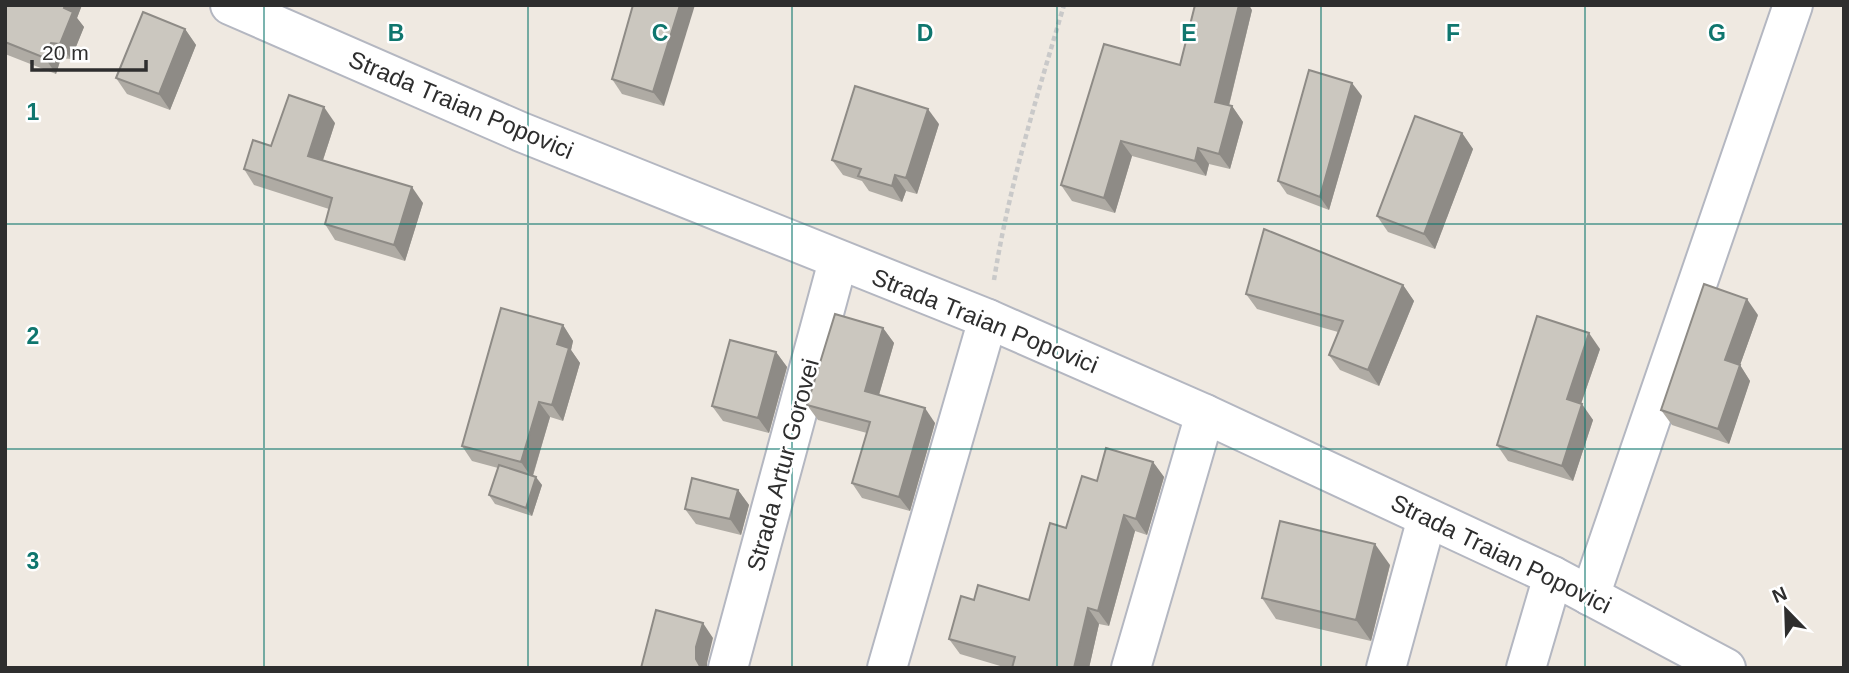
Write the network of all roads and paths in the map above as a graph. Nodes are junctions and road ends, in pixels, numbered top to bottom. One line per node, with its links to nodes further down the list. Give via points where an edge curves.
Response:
1 (230, 5): 4 (street, Strada Traian Popovici, via 521,132)
2 (1064, 5): 5 (path, via 1027,128 1001,236)
3 (1793, 5): 9 (street)
4 (838, 261): 5 (street, Strada Traian Popovici); 10 (street, Strada Artur Gorovei)
5 (988, 319): 6 (street, Strada Traian Popovici); 11 (street)
6 (1205, 414): 7 (street, Strada Traian Popovici); 12 (street)
7 (1427, 518): 8 (street, Strada Traian Popovici); 13 (street)
8 (1553, 576): 9 (street, Strada Traian Popovici); 14 (street)
9 (1590, 596): 15 (street, Strada Traian Popovici)
10 (728, 668)
11 (887, 668)
12 (1131, 668)
13 (1386, 668)
14 (1526, 668)
15 (1726, 668)

